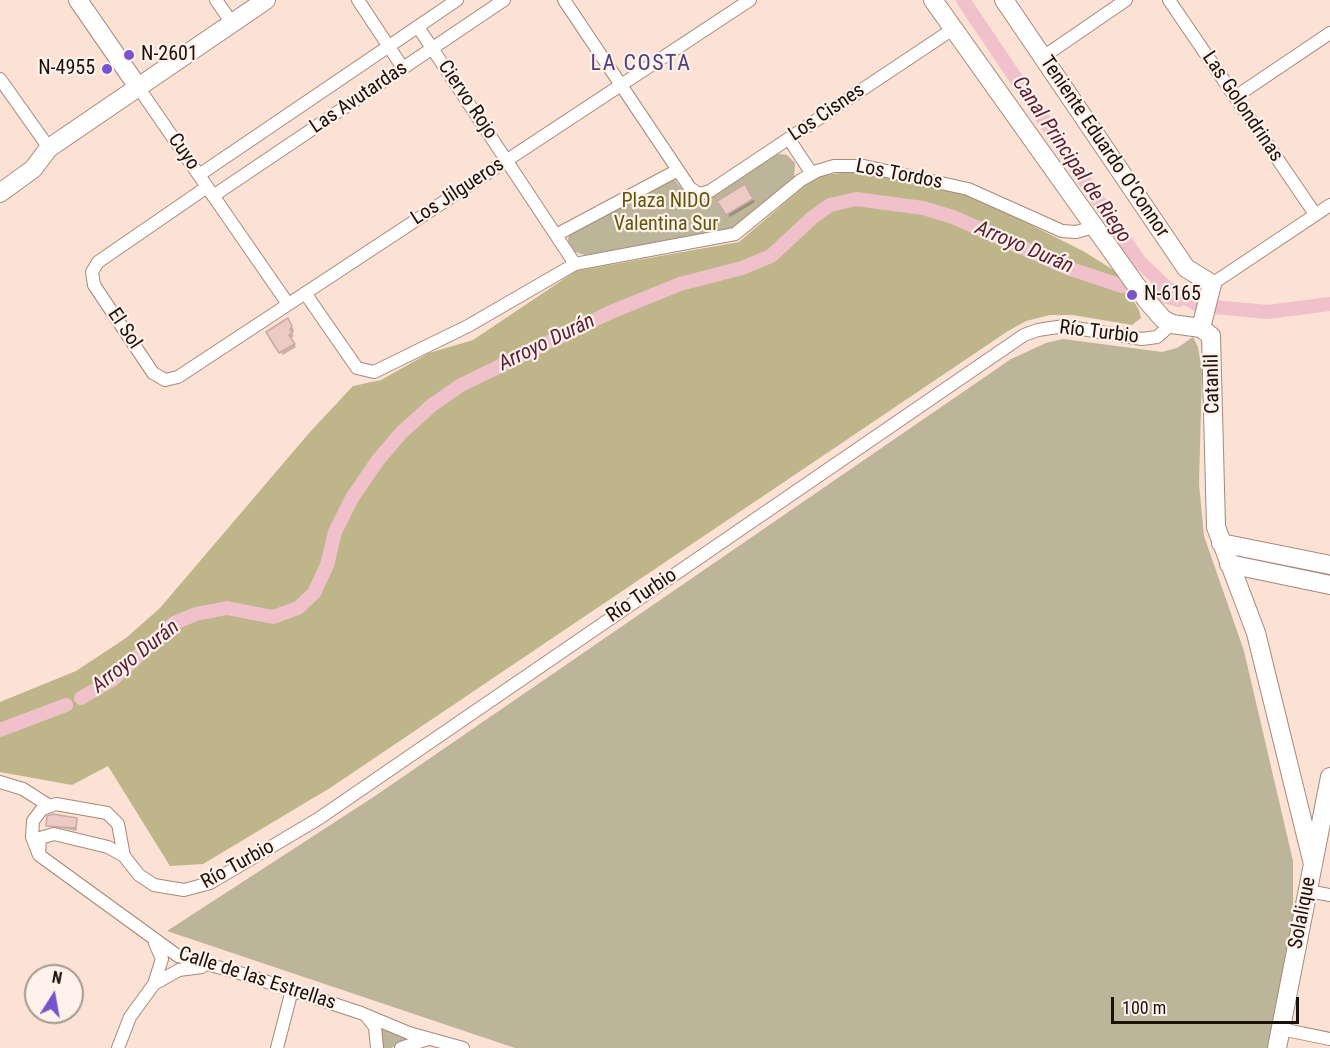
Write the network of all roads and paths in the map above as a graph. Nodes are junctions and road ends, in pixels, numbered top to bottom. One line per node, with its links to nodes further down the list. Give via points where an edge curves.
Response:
1 (78, 0): 23 (street, Cuyo)
2 (216, 0): 13 (street)
3 (266, 0): 13 (street)
4 (357, 0): 17 (street, Ciervo Rojo)
5 (457, 0): 14 (street, Las Avutardas)
6 (504, 0): 18 (street, Las Avutardas)
7 (564, 0): 22 (street)
8 (750, 0): 22 (street, Los Jilgueros)
9 (933, 0): 15 (street)
10 (1004, 0): 19 (street, Teniente Eduardo O'Connor)
11 (1126, 0): 19 (street)
12 (1169, 0): 24 (street, Las Golondrinas)
13 (232, 23): 23 (street)
14 (418, 27): 17 (street, Las Avutardas); 18 (street, Ciervo Rojo)
15 (953, 29): 25 (street, Los Cisnes); 35 (street)
16 (1330, 33): 24 (street)
17 (388, 47): 20 (street, Ciervo Rojo); 30 (street, Las Avutardas)
18 (432, 49): 20 (street, Las Avutardas); 27 (street, Ciervo Rojo)
19 (1043, 57): 39 (street, Teniente Eduardo O'Connor, via 1186,268)
20 (403, 68): 31 (street, Las Avutardas)
21 (0, 79): 26 (street)
22 (621, 85): 27 (street, Los Jilgueros); 28 (street)
23 (138, 87): 26 (street); 30 (street, Cuyo)
24 (1235, 97): 34 (street, Las Golondrinas)
25 (789, 139): 28 (street, Los Cisnes, via 710,191 692,191); 29 (street)
26 (49, 148): 32 (street, via 33,170)
27 (507, 160): 36 (street, Ciervo Rojo); 40 (street, Los Jilgueros)
28 (678, 170): 36 (street)
29 (812, 174): 35 (street, Los Tordos, via 843,165 864,166 977,192 1062,231); 37 (street, Los Tordos, via 728,237)
30 (199, 175): 31 (street, Cuyo)
31 (210, 192): 38 (street, Las Avutardas, via 98,262); 41 (street, Cuyo)
32 (0, 193)
33 (1330, 205): 34 (street)
34 (1315, 214): 39 (street)
35 (1094, 227): 42 (street, via 1148,302)
36 (556, 235): 37 (street, Ciervo Rojo)
37 (575, 264): 40 (street, via 468,326 379,370 365,372 354,365)
38 (92, 272): 44 (street, El Sol, via 94,285 133,344 153,373)
39 (1212, 284): 43 (street)
40 (305, 293): 41 (street, Los Jilgueros)
41 (288, 304): 44 (street, Los Jilgueros, via 178,377)
42 (1172, 324): 43 (street, Catanlil); 54 (street, Río Turbio, via 1163,334 1150,339 1064,326 1024,335 318,819 210,883 184,890 154,885 139,876)
43 (1201, 328): 45 (street, Catanlil, via 1212,339 1214,511)
44 (165, 380)
45 (1221, 543): 46 (street, Catanlil); 47 (street)
46 (1229, 564): 48 (street); 55 (street, Catanlil, via 1256,633)
47 (1330, 565)
48 (1330, 585)
49 (1330, 777): 52 (street, Solalique)
50 (0, 782): 51 (street, via 23,789)
51 (48, 805): 53 (street, via 36,814 32,829); 54 (street, via 62,804 112,816 118,824)
52 (1324, 839): 55 (street, Solalique)
53 (39, 855): 54 (street, via 40,838 48,834 92,842); 58 (street, Calle de las Estrellas)
54 (124, 856)
55 (1313, 864): 56 (street, Solalique)
56 (1308, 891): 57 (street); 63 (street, Solalique)
57 (1330, 895)
58 (154, 942): 59 (street, Calle de las Estrellas, via 178,956); 60 (street, via 162,959)
59 (218, 967): 60 (street, via 179,970); 61 (street, Calle de las Estrellas)
60 (154, 984): 67 (street, via 130,1017)
61 (292, 990): 62 (street, Calle de las Estrellas); 68 (street)
62 (361, 1013): 64 (street, Calle de las Estrellas); 69 (street, via 375,1027)
63 (1281, 1029): 65 (street); 72 (street, Solalique)
64 (431, 1039): 66 (street, Calle de las Estrellas); 70 (street)
65 (1330, 1039)
66 (449, 1046): 71 (street, Calle de las Estrellas)
67 (118, 1048)
68 (277, 1048)
69 (377, 1048)
70 (401, 1048)
71 (463, 1048)
72 (1277, 1048)

